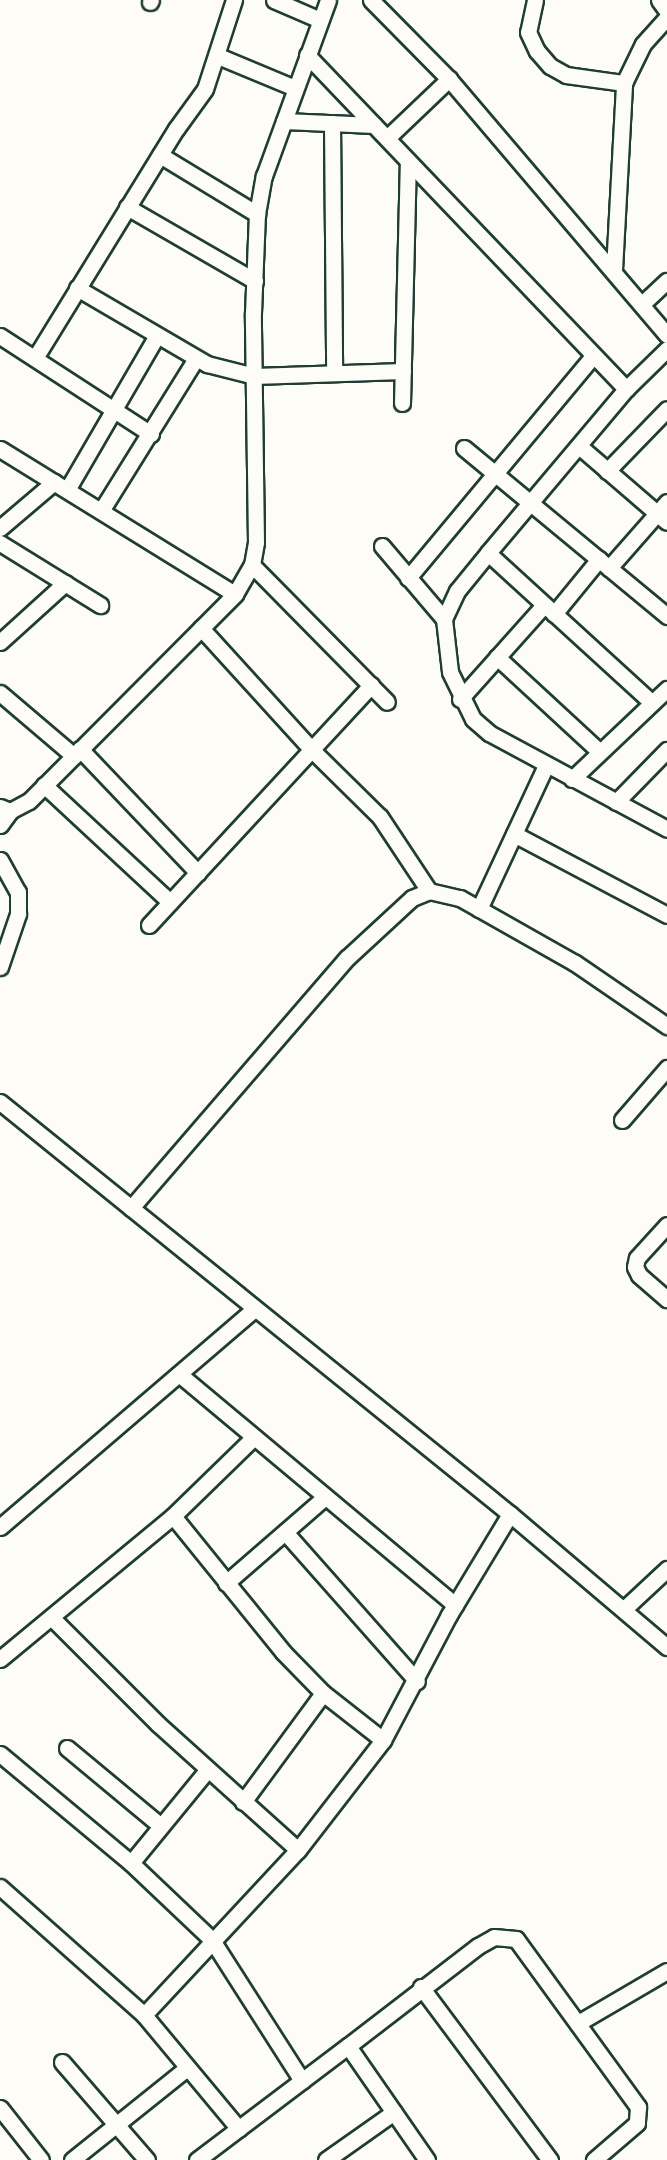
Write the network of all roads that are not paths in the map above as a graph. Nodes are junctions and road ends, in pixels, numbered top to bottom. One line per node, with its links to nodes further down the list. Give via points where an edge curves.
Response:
1 (234, 0): 11 (street)
2 (274, 0): 9 (street)
3 (328, 0): 9 (street)
4 (371, 0): 12 (street)
5 (535, 0): 13 (street, via 528,32 550,66 566,75)
6 (659, 0): 7 (street)
7 (667, 11)
8 (667, 17): 13 (street, via 643,44)
9 (320, 20): 10 (street)
10 (307, 55): 14 (street); 17 (street)
11 (218, 56): 14 (street); 19 (street, via 205,89)
12 (449, 79): 18 (street); 23 (street)
13 (624, 83): 23 (street)
14 (295, 88): 15 (street)
15 (284, 121): 16 (street); 22 (street, via 264,176)
16 (332, 123): 17 (street); 36 (street)
17 (374, 125): 18 (street)
18 (387, 138): 20 (street)
19 (160, 155): 21 (street); 22 (street)
20 (408, 160): 32 (street); 35 (street)
21 (127, 207): 24 (street); 26 (street)
22 (257, 214): 24 (street)
23 (614, 270): 27 (street)
24 (255, 281): 37 (street)
25 (667, 281): 27 (street)
26 (77, 288): 30 (street); 33 (street)
27 (642, 304): 29 (street)
28 (0, 336): 33 (street)
29 (667, 336)
30 (156, 337): 34 (street); 41 (street)
31 (667, 349): 38 (street)
32 (592, 357): 38 (street); 47 (street)
33 (35, 358): 41 (street)
34 (195, 360): 37 (street); 42 (street)
35 (403, 371): 36 (street); 39 (street)
36 (334, 373): 37 (street)
37 (254, 376): 57 (street, via 256,542)
38 (626, 389): 43 (street)
39 (402, 403)
40 (667, 409): 46 (street)
41 (114, 410): 42 (street); 48 (street)
42 (151, 434): 50 (street)
43 (579, 446): 46 (street); 49 (street)
44 (464, 448): 47 (street)
45 (0, 449): 48 (street)
46 (607, 471): 51 (street)
47 (494, 474): 49 (street); 58 (street)
48 (60, 486): 50 (street); 52 (street)
49 (532, 503): 55 (street); 56 (street)
50 (101, 511): 60 (street)
51 (664, 512): 56 (street)
52 (0, 528)
53 (0, 543): 59 (street)
54 (382, 546): 58 (street)
55 (488, 553): 62 (street); 64 (street, via 457,591)
56 (604, 563): 62 (street); 63 (street)
57 (252, 565): 60 (street); 68 (street)
58 (408, 578): 64 (street)
59 (65, 583): 61 (street); 66 (street)
60 (235, 594): 65 (street)
61 (100, 605)
62 (549, 609): 67 (street); 73 (street)
63 (667, 616)
64 (444, 619): 71 (street, via 450,672)
65 (201, 628): 75 (street); 76 (street)
66 (0, 642)
67 (497, 657): 71 (street); 77 (street)
68 (371, 685): 72 (street); 75 (street)
69 (667, 689): 73 (street)
70 (0, 693): 76 (street)
71 (460, 699): 78 (street, via 473,719 489,733)
72 (387, 702)
73 (652, 703): 77 (street)
74 (667, 750): 81 (street)
75 (313, 751): 87 (street); 88 (street, via 380,817)
76 (77, 752): 80 (street); 87 (street)
77 (600, 752): 79 (street)
78 (546, 765): 79 (street); 85 (street)
79 (572, 779): 81 (street)
80 (44, 785): 82 (street, via 24,804); 89 (street)
81 (616, 802): 84 (street)
82 (5, 809): 83 (street)
83 (0, 825)
84 (667, 829)
85 (514, 834): 90 (street); 91 (street)
86 (0, 860): 93 (street, via 18,892 18,914)
87 (198, 873): 89 (street)
88 (429, 891): 90 (street, via 443,892); 98 (street, via 412,898 347,958)
89 (170, 902): 92 (street)
90 (479, 909): 94 (street, via 575,963)
91 (667, 915)
92 (148, 925)
93 (0, 967)
94 (667, 1026)
95 (667, 1068): 97 (street)
96 (0, 1102): 98 (street)
97 (622, 1120)
98 (130, 1208): 101 (street)
99 (667, 1226): 100 (street, via 637,1258 635,1267)
100 (667, 1299)
101 (254, 1309): 102 (street); 105 (street)
102 (179, 1374): 103 (street); 107 (street)
103 (253, 1438): 104 (street); 106 (street)
104 (325, 1497): 108 (street); 111 (street)
105 (510, 1514): 111 (street); 112 (street)
106 (173, 1516): 110 (street); 113 (street)
107 (0, 1527)
108 (285, 1532): 110 (street); 116 (street)
109 (667, 1569): 112 (street)
110 (226, 1583): 117 (street, via 283,1653)
111 (455, 1605): 116 (street)
112 (624, 1609): 114 (street)
113 (51, 1617): 115 (street); 121 (street)
114 (667, 1647)
115 (0, 1659)
116 (417, 1681): 118 (street)
117 (323, 1693): 118 (street); 122 (street)
118 (383, 1740): 124 (street)
119 (67, 1748): 123 (street)
120 (0, 1754): 125 (street)
121 (207, 1770): 122 (street); 123 (street)
122 (243, 1802): 124 (street)
123 (161, 1826): 125 (street)
124 (298, 1850): 127 (street)
125 (131, 1863): 127 (street)
126 (0, 1887): 130 (street)
127 (213, 1940): 130 (street); 135 (street)
128 (667, 1971): 131 (street)
129 (421, 1987): 131 (street, via 478,1947 507,1936 516,1939); 132 (street); 146 (street)
130 (144, 2015): 134 (street)
131 (578, 2023): 147 (street, via 640,2110 637,2123)
132 (348, 2046): 135 (street); 137 (street)
133 (62, 2062): 138 (street)
134 (187, 2068): 138 (street); 139 (street)
135 (302, 2081): 139 (street)
136 (0, 2108): 140 (street)
137 (394, 2112): 144 (street); 145 (street)
138 (116, 2125): 141 (street); 142 (street)
139 (239, 2128): 143 (street)
140 (40, 2160)
141 (72, 2160)
142 (147, 2160)
143 (197, 2160)
144 (326, 2160)
145 (427, 2160)
146 (550, 2160)
147 (594, 2160)

